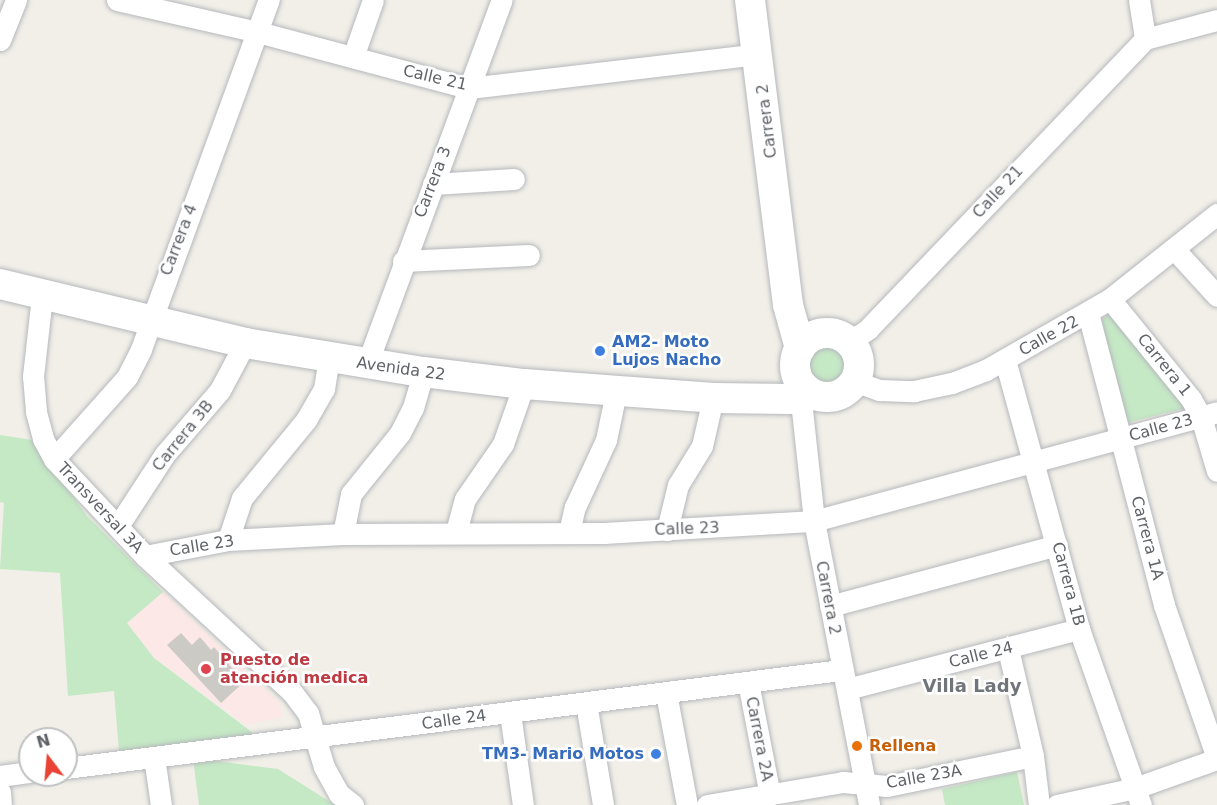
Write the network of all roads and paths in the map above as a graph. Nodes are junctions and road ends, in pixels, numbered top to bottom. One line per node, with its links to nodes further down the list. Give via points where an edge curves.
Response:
1 (16, 0): 11 (street)
2 (117, 0): 9 (street, Calle 21)
3 (269, 0): 9 (street, Carrera 4)
4 (373, 0): 13 (street)
5 (502, 0): 14 (street, Carrera 3)
6 (750, 0): 12 (street, Carrera 2)
7 (1139, 0): 10 (street)
8 (1217, 20): 10 (street)
9 (258, 32): 13 (street, Calle 21); 26 (street, Carrera 4)
10 (1145, 39): 27 (street, Calle 21, via 868,329)
11 (0, 40)
12 (759, 54): 14 (street, Calle 21); 29 (street, Carrera 2, via 788,305)
13 (353, 57): 14 (street, Calle 21)
14 (469, 88): 16 (street, Carrera 3)
15 (514, 179): 16 (street)
16 (433, 184): 20 (street, Carrera 3)
17 (1217, 214): 18 (street, Calle 22)
18 (1175, 250): 23 (street); 24 (street, Calle 22)
19 (529, 255): 20 (street)
20 (403, 261): 32 (street, Carrera 3)
21 (0, 284): 22 (street, Avenida 22)
22 (42, 296): 26 (street, Avenida 22); 41 (street, Transversal 3A, via 33,376 43,439)
23 (1217, 296)
24 (1110, 299): 25 (street, Calle 22); 39 (street, Carrera 1, via 1191,399)
25 (1088, 313): 31 (street, Calle 22); 40 (street, Carrera 1A)
26 (148, 322): 28 (street, Avenida 22); 41 (street, Carrera 4, via 127,377)
27 (849, 342): 29 (street, via 839,335 823,333); 34 (street, via 858,360)
28 (244, 343): 30 (street, Avenida 22); 45 (street, Carrera 3B, via 220,390 165,454)
29 (800, 348): 36 (street, via 795,366)
30 (330, 358): 32 (street, Avenida 22); 50 (street, via 324,389 306,420 242,498)
31 (1005, 360): 34 (street, Calle 22, via 952,383 914,391 879,390); 42 (street, Carrera 1B)
32 (367, 364): 33 (street, Avenida 22)
33 (423, 372): 35 (street, Avenida 22); 49 (street, via 413,408 400,433 351,494)
34 (854, 381): 36 (street, via 832,396)
35 (524, 384): 37 (street, Avenida 22); 47 (street, via 503,444 465,499)
36 (805, 388): 38 (street, Avenida 22, via 790,399); 44 (street, Carrera 2, via 802,410)
37 (616, 392): 38 (street, Avenida 22); 48 (street, via 606,440 575,507)
38 (713, 398): 46 (street, via 702,446 678,485)
39 (1209, 414): 40 (street, Calle 23); 43 (street, Carrera 1)
40 (1121, 438): 42 (street, Calle 23); 64 (street, Carrera 1A, via 1164,605)
41 (54, 459): 45 (street, Transversal 3A)
42 (1035, 463): 44 (street, Calle 23); 51 (street, Carrera 1B)
43 (1217, 471)
44 (814, 521): 46 (street, Calle 23); 53 (street, Carrera 2)
45 (118, 526): 52 (street, Transversal 3A)
46 (667, 530): 48 (street, Calle 23)
47 (456, 532): 48 (street, Calle 23); 49 (street, Calle 23)
48 (569, 532)
49 (343, 534): 50 (street, Calle 23)
50 (228, 540): 52 (street, Calle 23)
51 (1057, 545): 53 (street); 54 (street, Carrera 1B)
52 (145, 556): 61 (street, Transversal 3A, via 292,692 308,713)
53 (830, 606): 56 (street, Carrera 2)
54 (1079, 629): 55 (street, Calle 24); 71 (street, Carrera 1B)
55 (1008, 649): 56 (street, Calle 24); 62 (street)
56 (844, 679): 57 (street, Calle 24); 70 (street, Carrera 2)
57 (748, 682): 58 (street, Calle 24); 69 (street, Carrera 2A)
58 (666, 693): 59 (street, Calle 24); 77 (street)
59 (586, 703): 60 (street, Calle 24); 76 (street)
60 (510, 713): 61 (street, Calle 24); 75 (street)
61 (317, 738): 63 (street, Calle 24); 74 (street, via 324,767 339,794)
62 (1033, 756): 70 (street, Calle 23A, via 887,786); 79 (street)
63 (154, 757): 65 (street, Calle 24); 73 (street)
64 (1217, 758): 71 (street)
65 (78, 766)
66 (18, 774): 67 (street)
67 (0, 776)
68 (0, 792): 72 (street)
69 (770, 795): 70 (street, Calle 23A, via 843,782); 78 (street, Calle 23A)
70 (868, 795)
71 (1138, 797): 80 (street)
72 (1, 805)
73 (161, 805)
74 (353, 805)
75 (523, 805)
76 (603, 805)
77 (687, 805)
78 (707, 805)
79 (1039, 805)
80 (1057, 805)

